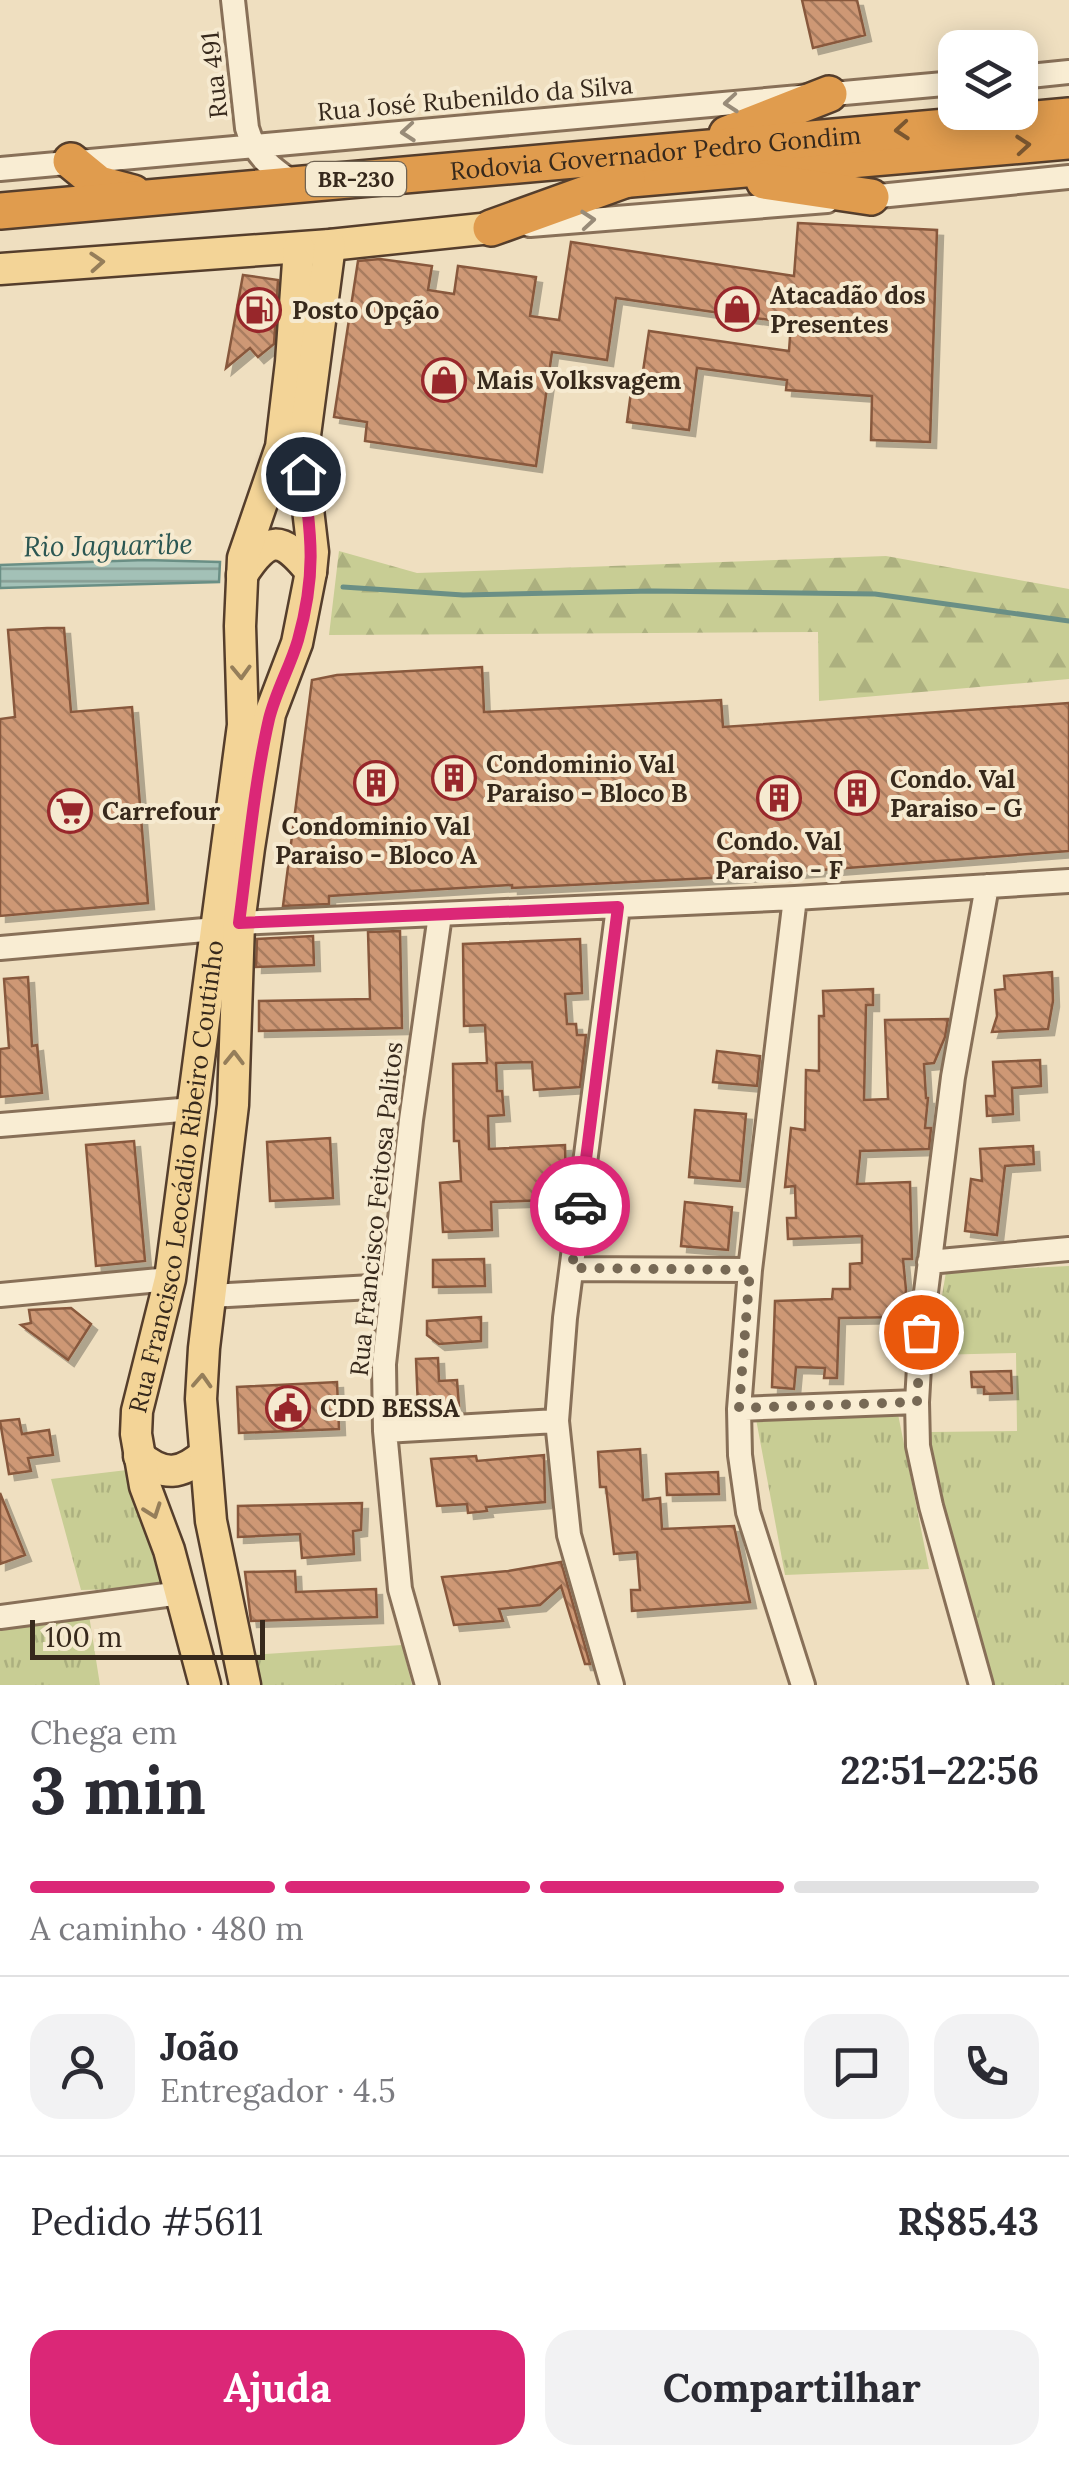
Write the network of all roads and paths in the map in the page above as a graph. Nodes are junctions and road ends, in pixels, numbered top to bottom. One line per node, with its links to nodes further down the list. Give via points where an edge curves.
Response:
1 (233, 0): 8 (street, Rua 491)
2 (1069, 72): 3 (street)
3 (1038, 75)
4 (938, 84): 5 (street, Rua José Rubenildo da Silva)
5 (828, 94): 8 (street, Rua José Rubenildo da Silva, one-way to 8); 9 (highway)
6 (1069, 116): 9 (highway, Rodovia Governador Pedro Gondim / BR-230, one-way to 9)
7 (1069, 141): 9 (highway, Rodovia Governador Pedro Gondim / BR-230, one-way to 7)
8 (252, 146): 10 (street, Rua José Rubenildo da Silva); 14 (street, Rua 491)
9 (707, 159): 13 (highway, Rodovia Governador Pedro Gondim / BR-230); 14 (highway, Rodovia Governador Pedro Gondim / BR-230); 16 (highway)
10 (71, 161): 11 (street, Rua José Rubenildo da Silva); 15 (highway, via 100,184)
11 (0, 168)
12 (1069, 177): 16 (street)
13 (627, 179): 18 (highway); 19 (highway, Rodovia Governador Pedro Gondim / BR-230)
14 (295, 184): 15 (highway, Rodovia Governador Pedro Gondim / BR-230)
15 (148, 197): 17 (highway, Rodovia Governador Pedro Gondim / BR-230)
16 (871, 197): 18 (street, one-way to 16)
17 (0, 212)
18 (491, 228): 20 (main road)
19 (0, 233)
20 (330, 245): 21 (main road); 23 (main road, Rua Francisco Leocádio Ribeiro Coutinho, via 302,458)
21 (299, 248): 22 (main road, one-way to 21); 24 (main road, Rua Francisco Leocádio Ribeiro Coutinho, via 281,448 247,540)
22 (0, 269)
23 (311, 572): 24 (main road, via 277,544 260,549); 30 (main road, Rua Francisco Leocádio Ribeiro Coutinho, via 297,642 266,736)
24 (242, 575): 30 (main road, Rua Francisco Leocádio Ribeiro Coutinho, one-way to 30, via 242,725)
25 (1060, 874): 26 (street)
26 (981, 879): 27 (street); 35 (street)
27 (816, 890): 28 (street, via 661,896); 37 (street)
28 (618, 907): 29 (street, via 581,900); 36 (street)
29 (425, 909): 30 (street); 39 (street, Rua Francisco Feitosa Palitos)
30 (228, 926): 31 (street); 32 (main road, Rua Francisco Leocádio Ribeiro Coutinho); 41 (main road, Rua Francisco Leocádio Ribeiro Coutinho, one-way to 30, via 233,1105)
31 (0, 948)
32 (193, 1109): 33 (street); 38 (main road, Rua Francisco Leocádio Ribeiro Coutinho)
33 (0, 1125)
34 (1069, 1249): 35 (street)
35 (929, 1262): 42 (street)
36 (572, 1268): 37 (street); 44 (street)
37 (750, 1270): 43 (street)
38 (170, 1279): 40 (street); 47 (main road, Rua Francisco Leocádio Ribeiro Coutinho, via 140,1387)
39 (390, 1286): 41 (street); 45 (street, Rua Francisco Feitosa Palitos)
40 (0, 1295)
41 (210, 1296): 46 (main road, Rua Francisco Leocádio Ribeiro Coutinho, one-way to 41, via 201,1399)
42 (917, 1402): 43 (street); 55 (street, via 930,1506)
43 (739, 1408): 54 (street, via 748,1512)
44 (558, 1421): 45 (street); 53 (street, via 569,1535)
45 (385, 1431): 52 (street, Rua Francisco Feitosa Palitos, via 400,1588)
46 (205, 1454): 47 (main road, via 174,1473); 51 (main road, Rua Francisco Leocádio Ribeiro Coutinho, via 211,1521)
47 (139, 1456): 48 (main road, Rua Francisco Leocádio Ribeiro Coutinho, one-way to 48)
48 (181, 1593): 49 (street); 50 (main road, Rua Francisco Leocádio Ribeiro Coutinho)
49 (0, 1617)
50 (205, 1685)
51 (245, 1685)
52 (427, 1685)
53 (612, 1685)
54 (802, 1685)
55 (980, 1685)

